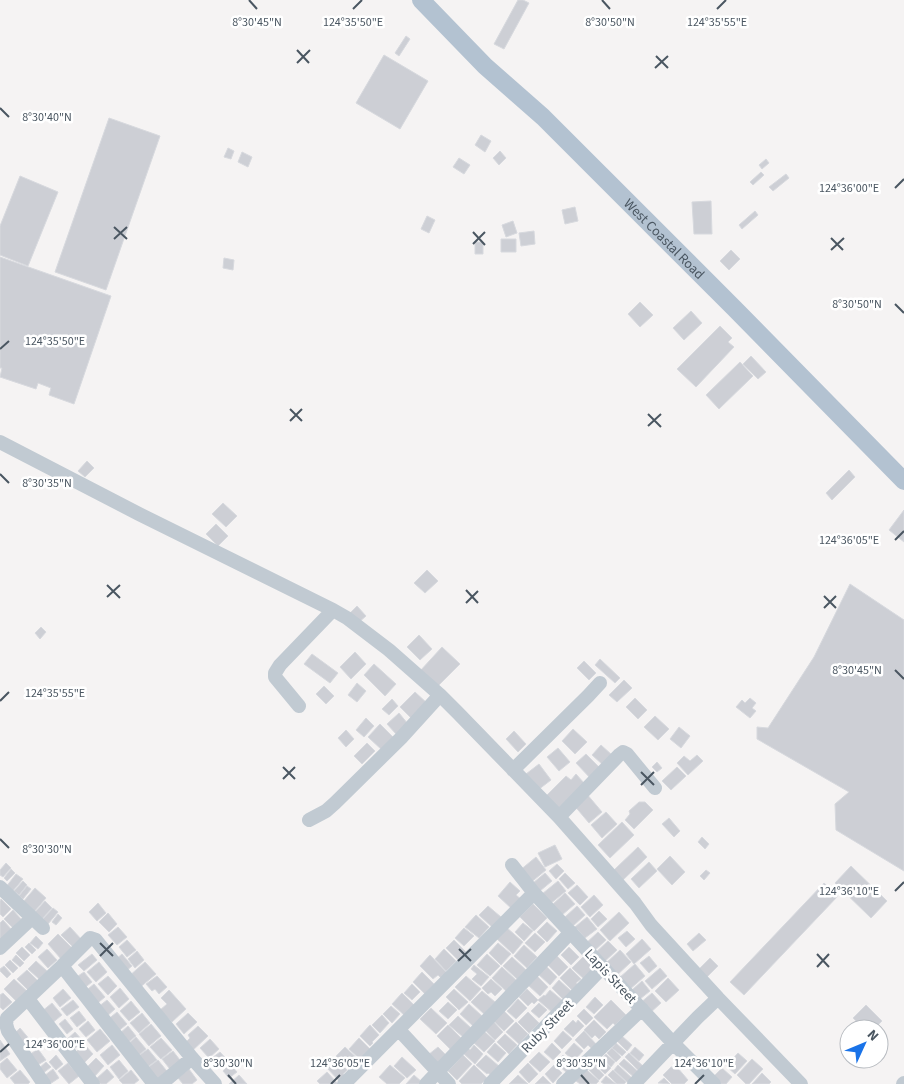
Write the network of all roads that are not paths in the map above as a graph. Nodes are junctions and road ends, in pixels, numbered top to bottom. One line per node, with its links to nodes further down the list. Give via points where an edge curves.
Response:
1 (421, 0): 3 (main road, West Coastal Road, via 485,66 543,117)
2 (0, 442): 4 (street)
3 (904, 482)
4 (333, 610): 6 (street, via 389,650); 7 (street, via 274,673)
5 (600, 683): 8 (street)
6 (440, 695): 8 (street); 11 (street, via 335,803)
7 (299, 706)
8 (513, 770): 10 (street)
9 (655, 788): 10 (street, via 623,752)
10 (559, 817): 21 (street)
11 (309, 820)
12 (512, 865): 14 (street, Lapis Street)
13 (0, 886): 15 (street)
14 (534, 893): 17 (street, Lapis Street); 24 (street)
15 (32, 918): 16 (street); 18 (street)
16 (44, 928)
17 (571, 932): 20 (street, Lapis Street); 27 (street)
18 (0, 948)
19 (62, 966): 22 (street); 26 (street, via 86,940 96,940); 30 (street)
20 (604, 967): 23 (street, Lapis Street); 36 (street, Ruby Street)
21 (718, 998): 25 (street); 40 (street)
22 (28, 999): 28 (street, via 7,1018 6,1024 8,1032); 29 (street)
23 (642, 1009): 25 (street, Lapis Street); 37 (street)
24 (399, 1030): 27 (street); 33 (street)
25 (673, 1043): 38 (street); 39 (street, Lapis Street)
26 (192, 1058): 31 (street); 32 (street)
27 (438, 1072): 34 (street); 35 (street)
28 (44, 1084)
29 (94, 1084)
30 (154, 1084)
31 (161, 1084)
32 (215, 1084)
33 (344, 1084)
34 (426, 1084)
35 (449, 1084)
36 (490, 1084)
37 (563, 1084)
38 (634, 1084)
39 (714, 1084)
40 (801, 1084)

